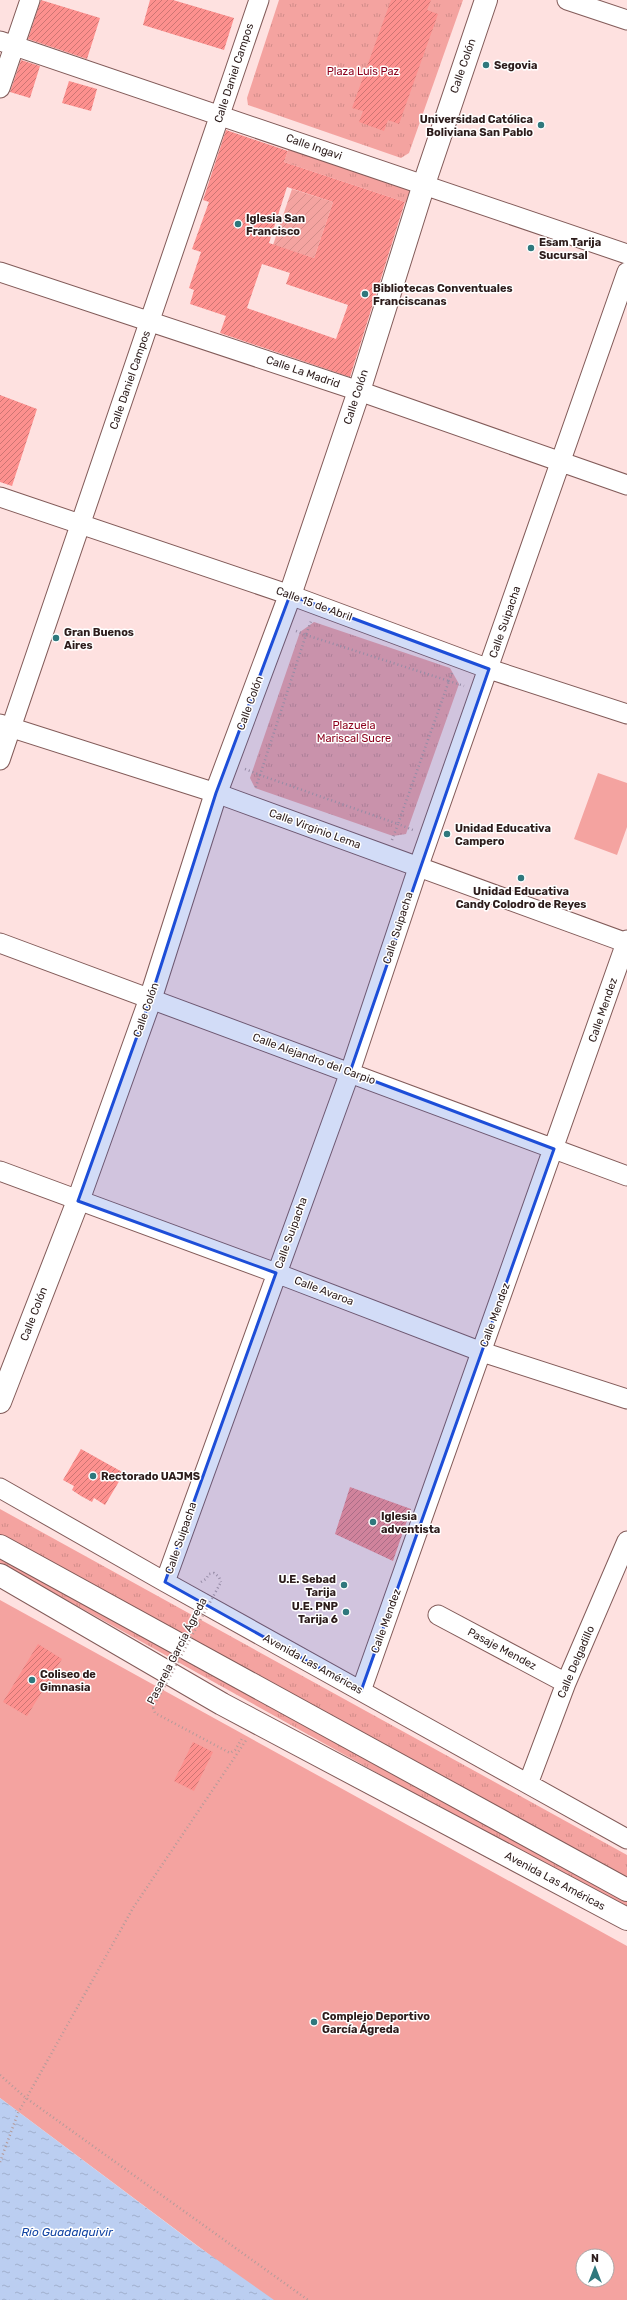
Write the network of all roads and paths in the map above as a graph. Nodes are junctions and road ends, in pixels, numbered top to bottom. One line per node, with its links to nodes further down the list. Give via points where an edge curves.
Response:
1 (30, 0): 6 (street)
2 (259, 0): 8 (street, Calle Daniel Campos)
3 (486, 0): 9 (main road, Calle Colón)
4 (567, 0): 5 (street)
5 (627, 20)
6 (7, 44): 7 (street); 8 (street, Calle Ingavi)
7 (0, 88)
8 (220, 115): 9 (street, Calle Ingavi); 13 (street, Calle Daniel Campos)
9 (424, 184): 10 (street, Calle Ingavi); 14 (main road, Calle Colón)
10 (627, 254)
11 (0, 272): 13 (street, Calle La Madrid)
12 (627, 272): 15 (street, Calle Suipacha)
13 (151, 320): 14 (street, Calle La Madrid); 18 (street, Calle Daniel Campos)
14 (359, 391): 15 (street, Calle La Madrid); 19 (main road, Calle Colón)
15 (559, 462): 16 (street, Calle La Madrid); 24 (street, Calle Suipacha)
16 (627, 485)
17 (0, 497): 18 (street, Calle 15 de Abril)
18 (79, 525): 19 (street, Calle 15 de Abril); 28 (street, Calle Daniel Campos)
19 (290, 595): 20 (street, Calle 15 de Abril); 21 (main road, Calle Colón)
20 (317, 605): 22 (path); 23 (street, Calle 15 de Abril)
21 (279, 624): 22 (path); 30 (main road, Calle Colón)
22 (306, 635): 25 (path); 31 (path)
23 (457, 657): 24 (street, Calle 15 de Abril); 25 (path)
24 (489, 669): 26 (street, Calle Suipacha); 27 (street, Calle 15 de Abril)
25 (449, 681): 26 (path); 34 (path)
26 (481, 692): 35 (street, Calle Suipacha)
27 (627, 714)
28 (5, 726): 29 (street, Calle Daniel Campos); 32 (street, Calle Virginio Lema)
29 (0, 760)
30 (228, 763): 31 (path); 32 (main road, Calle Colón)
31 (260, 775): 33 (path); 34 (path)
32 (216, 793): 33 (street, Calle Virginio Lema); 40 (main road, Calle Colón)
33 (250, 805): 36 (street, Calle Virginio Lema)
34 (398, 824): 35 (path); 36 (path)
35 (429, 836): 37 (street, Calle Suipacha)
36 (386, 855): 37 (street, Calle Virginio Lema)
37 (418, 868): 38 (street, Calle Virginio Lema); 41 (street, Calle Suipacha)
38 (627, 942): 42 (street, Calle Mendez)
39 (0, 943): 40 (street, Calle Alejandro del Carpio)
40 (150, 1000): 41 (street, Calle Alejandro del Carpio); 45 (main road, Calle Colón)
41 (350, 1072): 42 (street, Calle Alejandro del Carpio); 46 (street, Calle Suipacha)
42 (554, 1149): 44 (street, Calle Alejandro del Carpio); 47 (street, Calle Mendez)
43 (0, 1172): 45 (street, Calle Avaroa)
44 (627, 1176)
45 (78, 1201): 46 (street, Calle Avaroa); 49 (main road, Calle Colón)
46 (276, 1273): 47 (street, Calle Avaroa); 55 (street, Calle Suipacha)
47 (482, 1352): 48 (street, Calle Avaroa); 58 (street, Calle Mendez)
48 (627, 1399)
49 (0, 1402)
50 (0, 1488): 55 (street, Avenida Las Américas)
51 (627, 1541): 57 (street, Calle Delgadillo)
52 (0, 1546): 63 (main road)
53 (0, 1575): 64 (main road, Avenida Las Américas, via 222,1704)
54 (195, 1581): 59 (path, Pasarela García Ágreda, bridge, via 199,1583 214,1573 220,1577 221,1582 153,1708 155,1713 230,1753 235,1750)
55 (165, 1582): 58 (street, Avenida Las Américas)
56 (438, 1615): 57 (street, Pasaje Mendez)
57 (566, 1683): 61 (street, Calle Delgadillo)
58 (361, 1691): 61 (street, Avenida Las Américas)
59 (245, 1733)
60 (250, 1735): 66 (path, via 133,1908)
61 (528, 1784): 62 (street, Avenida Las Américas)
62 (627, 1839)
63 (627, 1890)
64 (627, 1919)
65 (0, 2075): 66 (path)
66 (26, 2098): 67 (path, via 18,2112); 68 (path)
67 (0, 2162)
68 (308, 2300)

